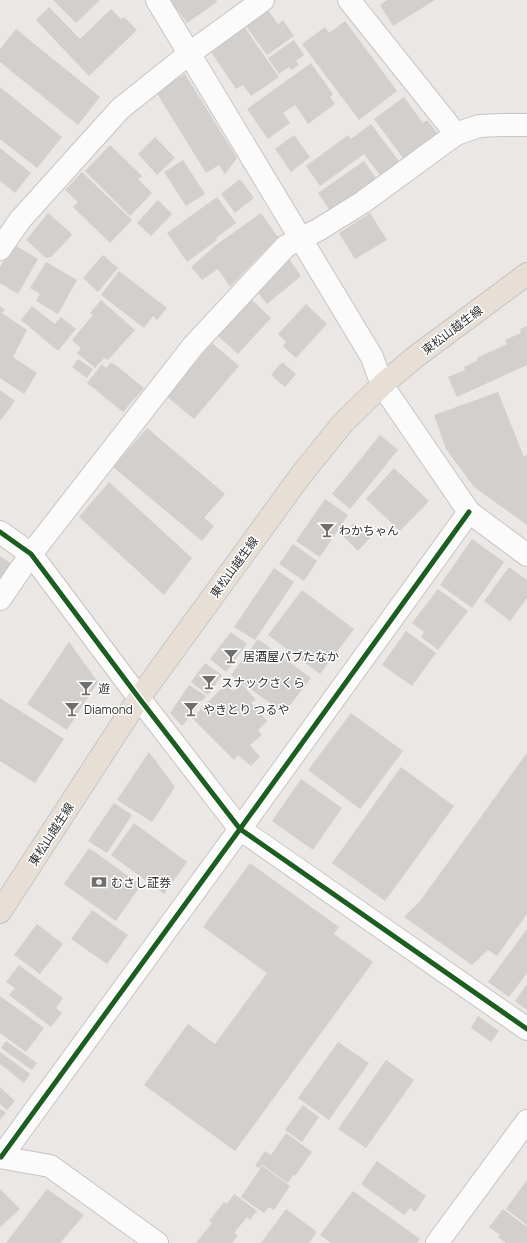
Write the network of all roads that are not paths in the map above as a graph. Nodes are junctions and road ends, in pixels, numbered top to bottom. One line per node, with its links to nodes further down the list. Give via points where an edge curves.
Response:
1 (157, 0): 4 (street)
2 (263, 0): 4 (street)
3 (349, 0): 6 (street)
4 (190, 53): 7 (street); 8 (street, via 120,109 20,220)
5 (527, 125): 6 (street, via 479,126)
6 (456, 134): 7 (street, via 363,202)
7 (301, 238): 10 (street, via 372,357); 13 (street, via 286,246 193,346)
8 (0, 248)
9 (527, 274): 10 (main road, 東松山越生線)
10 (382, 385): 11 (street); 16 (main road, 東松山越生線, via 343,422 301,475)
11 (470, 512): 14 (street); 17 (street)
12 (0, 532): 13 (street)
13 (31, 554): 15 (street); 16 (street)
14 (527, 554)
15 (0, 598)
16 (139, 698): 17 (street); 18 (main road, 東松山越生線)
17 (240, 828): 19 (street); 21 (street)
18 (0, 912)
19 (527, 1029)
20 (527, 1121): 23 (street)
21 (0, 1157): 22 (street, via 50,1166)
22 (157, 1243)
23 (437, 1243)

